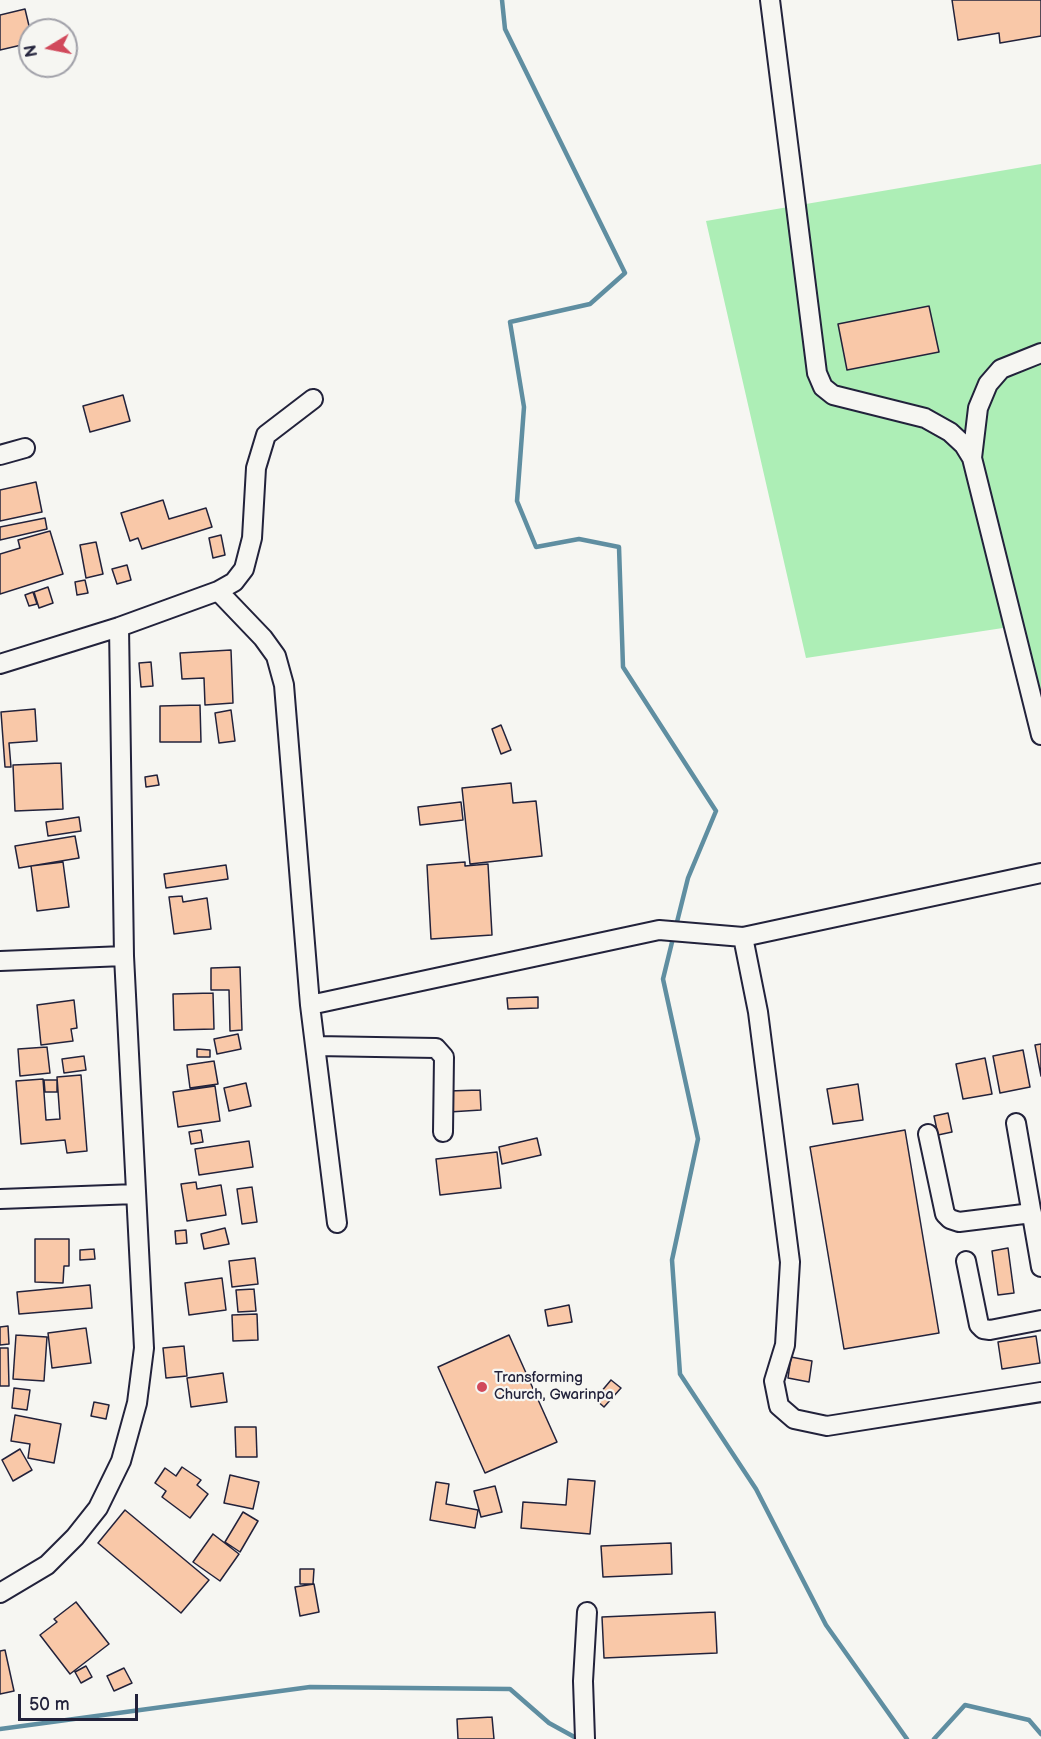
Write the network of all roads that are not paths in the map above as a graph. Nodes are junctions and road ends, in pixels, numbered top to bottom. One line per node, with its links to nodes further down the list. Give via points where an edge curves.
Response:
1 (770, 0): 6 (street, via 815,358 823,387 833,395 926,418 950,432)
2 (1041, 353): 6 (street, via 1001,369 988,384 978,408)
3 (313, 399): 7 (street, via 266,435 256,468 252,538 243,568 234,582)
4 (25, 448): 5 (street)
5 (0, 455)
6 (972, 458): 10 (street)
7 (218, 591): 8 (street); 15 (street, via 263,638 276,657 284,685)
8 (119, 627): 9 (street); 13 (street)
9 (0, 664)
10 (1041, 735)
11 (1041, 873): 12 (street)
12 (735, 936): 15 (street, via 659,930); 27 (street, via 758,1012 790,1262 785,1345 774,1381 779,1406 794,1419 827,1426)
13 (124, 956): 14 (street); 20 (street)
14 (0, 961)
15 (310, 1005): 16 (street)
16 (316, 1046): 18 (street, via 436,1048 444,1058); 23 (street)
17 (1016, 1123): 22 (street)
18 (443, 1132)
19 (928, 1134): 22 (street, via 945,1214 950,1219 959,1222)
20 (136, 1194): 21 (street); 28 (street, via 144,1348 137,1403 121,1461 98,1508 75,1537 47,1565)
21 (0, 1199)
22 (1032, 1213): 25 (street)
23 (338, 1223)
24 (966, 1262): 26 (street, via 983,1329)
25 (1041, 1267)
26 (1041, 1320)
27 (1041, 1392)
28 (0, 1593)
29 (587, 1612): 30 (street)
30 (585, 1739)

